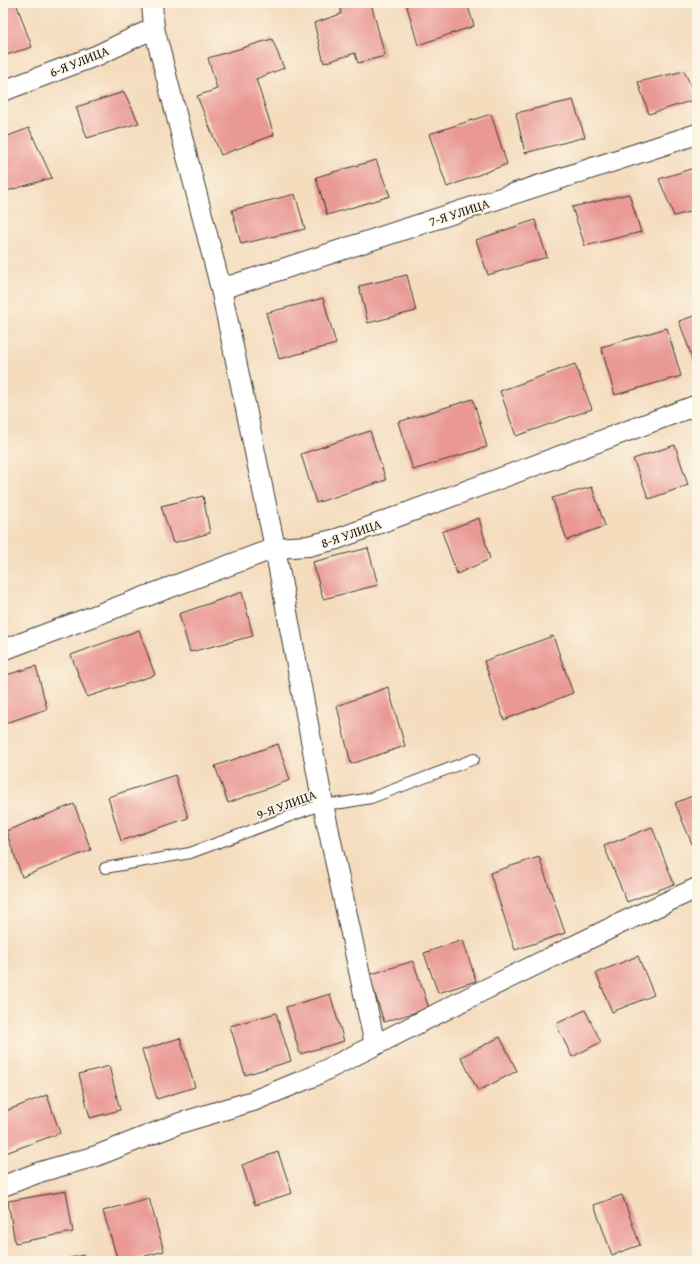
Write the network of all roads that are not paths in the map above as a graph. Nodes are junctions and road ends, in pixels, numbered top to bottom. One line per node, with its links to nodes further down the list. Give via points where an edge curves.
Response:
1 (152, 3): 2 (street)
2 (154, 28): 3 (street, 6-Я УЛИЦА, via 98,55); 5 (street)
3 (3, 91)
4 (697, 134): 5 (street, 7-Я УЛИЦА)
5 (221, 289): 7 (street)
6 (697, 405): 7 (street, 8-Я УЛИЦА, via 337,539 308,546)
7 (275, 548): 8 (street, 8-Я УЛИЦА); 10 (street)
8 (3, 650)
9 (474, 759): 10 (lane, 9-Я УЛИЦА, via 372,798)
10 (323, 804): 11 (lane, 9-Я УЛИЦА, via 190,853); 13 (street)
11 (105, 868)
12 (697, 888): 13 (street, via 487,988)
13 (375, 1045): 14 (street, via 314,1076 253,1101 180,1123 96,1156)
14 (3, 1186)

